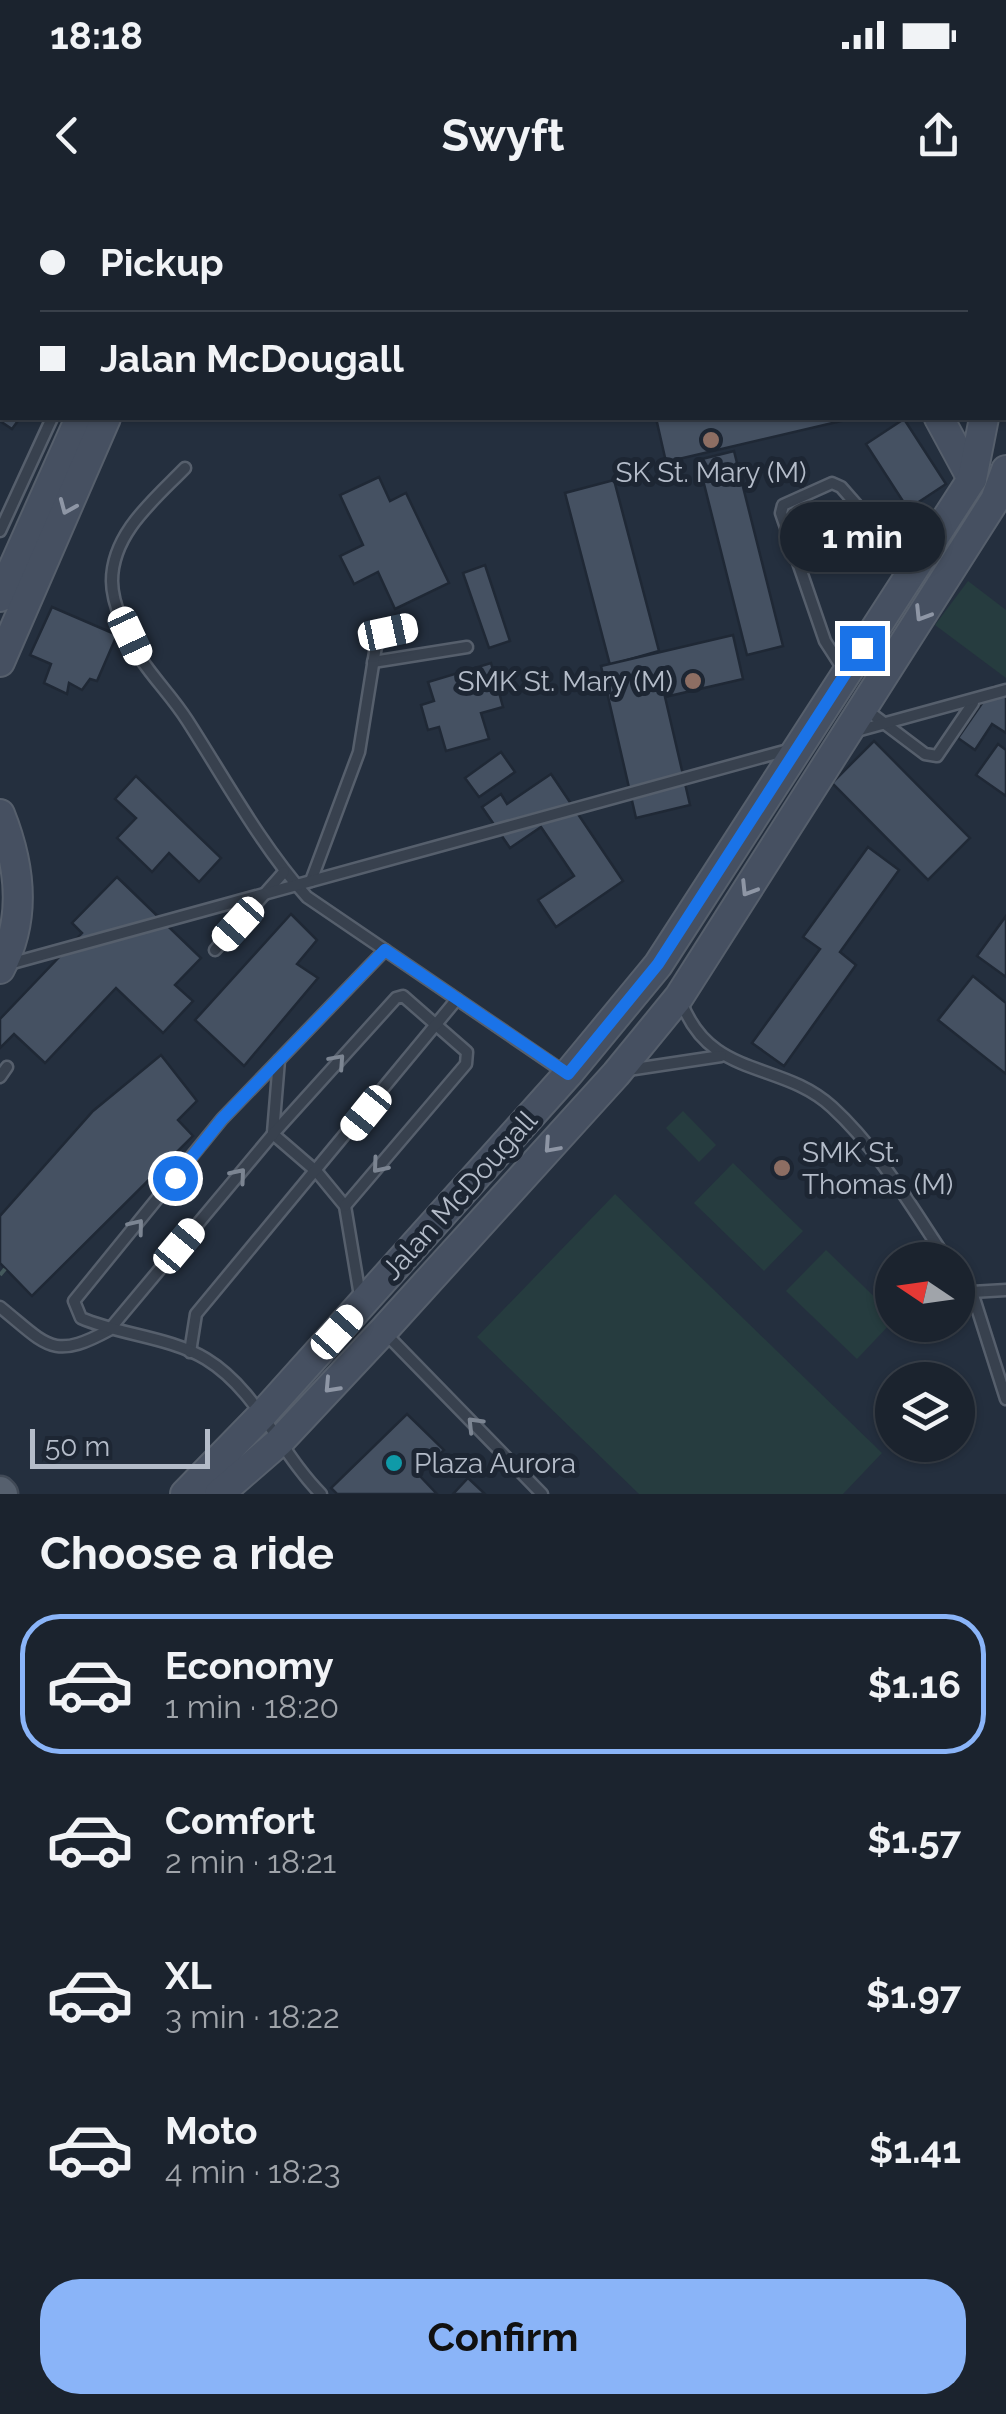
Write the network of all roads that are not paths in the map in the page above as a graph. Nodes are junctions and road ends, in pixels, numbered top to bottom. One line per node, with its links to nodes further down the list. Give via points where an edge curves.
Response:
1 (51, 420): 10 (lane)
2 (79, 420): 12 (main road)
3 (105, 420): 15 (main road, one-way to 15)
4 (939, 420): 8 (main road)
5 (984, 420): 8 (main road, Jalan McDougall)
6 (185, 468): 24 (lane, via 137,517 112,583 141,658)
7 (1006, 470): 9 (main road, Jalan McDougall)
8 (972, 479): 11 (main road, Jalan McDougall)
9 (1000, 507): 20 (main road, Jalan McDougall, one-way to 20)
10 (0, 531)
11 (913, 570): 17 (main road, Jalan McDougall); 17 (lane, via 832,483 783,505 825,642)
12 (0, 597)
13 (409, 628): 16 (lane, via 388,632)
14 (467, 648): 16 (lane)
15 (0, 662)
16 (373, 662): 25 (lane, via 359,752)
17 (846, 674): 34 (main road, Jalan McDougall, via 658,964)
18 (1006, 690): 21 (lane)
19 (972, 703): 20 (lane, via 937,756)
20 (863, 707): 29 (main road, Jalan McDougall, one-way to 29)
21 (835, 737)
22 (816, 742): 28 (lane)
23 (0, 814): 28 (main road, via 14,850 19,908)
24 (284, 872): 25 (lane); 26 (lane)
25 (306, 896): 27 (lane)
26 (214, 950)
27 (385, 950): 30 (lane); 33 (lane)
28 (0, 968)
29 (679, 996): 32 (lane, via 699,1035); 35 (main road, Jalan McDougall)
30 (458, 999): 31 (lane); 34 (lane)
31 (439, 1024): 36 (lane, one-way to 31, via 396,998 403,996); 37 (lane); 38 (lane, one-way to 38, via 467,1052 466,1064)
32 (721, 1056): 35 (lane); 39 (lane, via 830,1105 881,1162)
33 (280, 1058): 36 (lane); 45 (lane, one-way to 33, via 81,1318 74,1301)
34 (568, 1074): 43 (main road, Jalan McDougall)
35 (616, 1074): 46 (main road, Jalan McDougall, one-way to 46)
36 (273, 1134): 37 (lane); 45 (lane, one-way to 36)
37 (317, 1172): 38 (lane); 47 (lane, via 196,1314)
38 (345, 1206): 43 (lane)
39 (935, 1242)
40 (1006, 1290): 41 (lane)
41 (975, 1292)
42 (975, 1302): 48 (lane)
43 (362, 1304): 49 (main road, Jalan McDougall)
44 (0, 1307): 45 (lane, via 50,1346 64,1349)
45 (109, 1330): 47 (lane)
46 (384, 1330): 50 (main road, Jalan McDougall, one-way to 50); 54 (lane, one-way to 46)
47 (190, 1352): 49 (lane, via 208,1360)
48 (1006, 1400)
49 (262, 1414): 50 (lane); 51 (main road, Jalan McDougall)
50 (279, 1442): 52 (main road, Jalan McDougall); 53 (lane)
51 (184, 1494)
52 (219, 1494)
53 (321, 1494)
54 (542, 1494)

